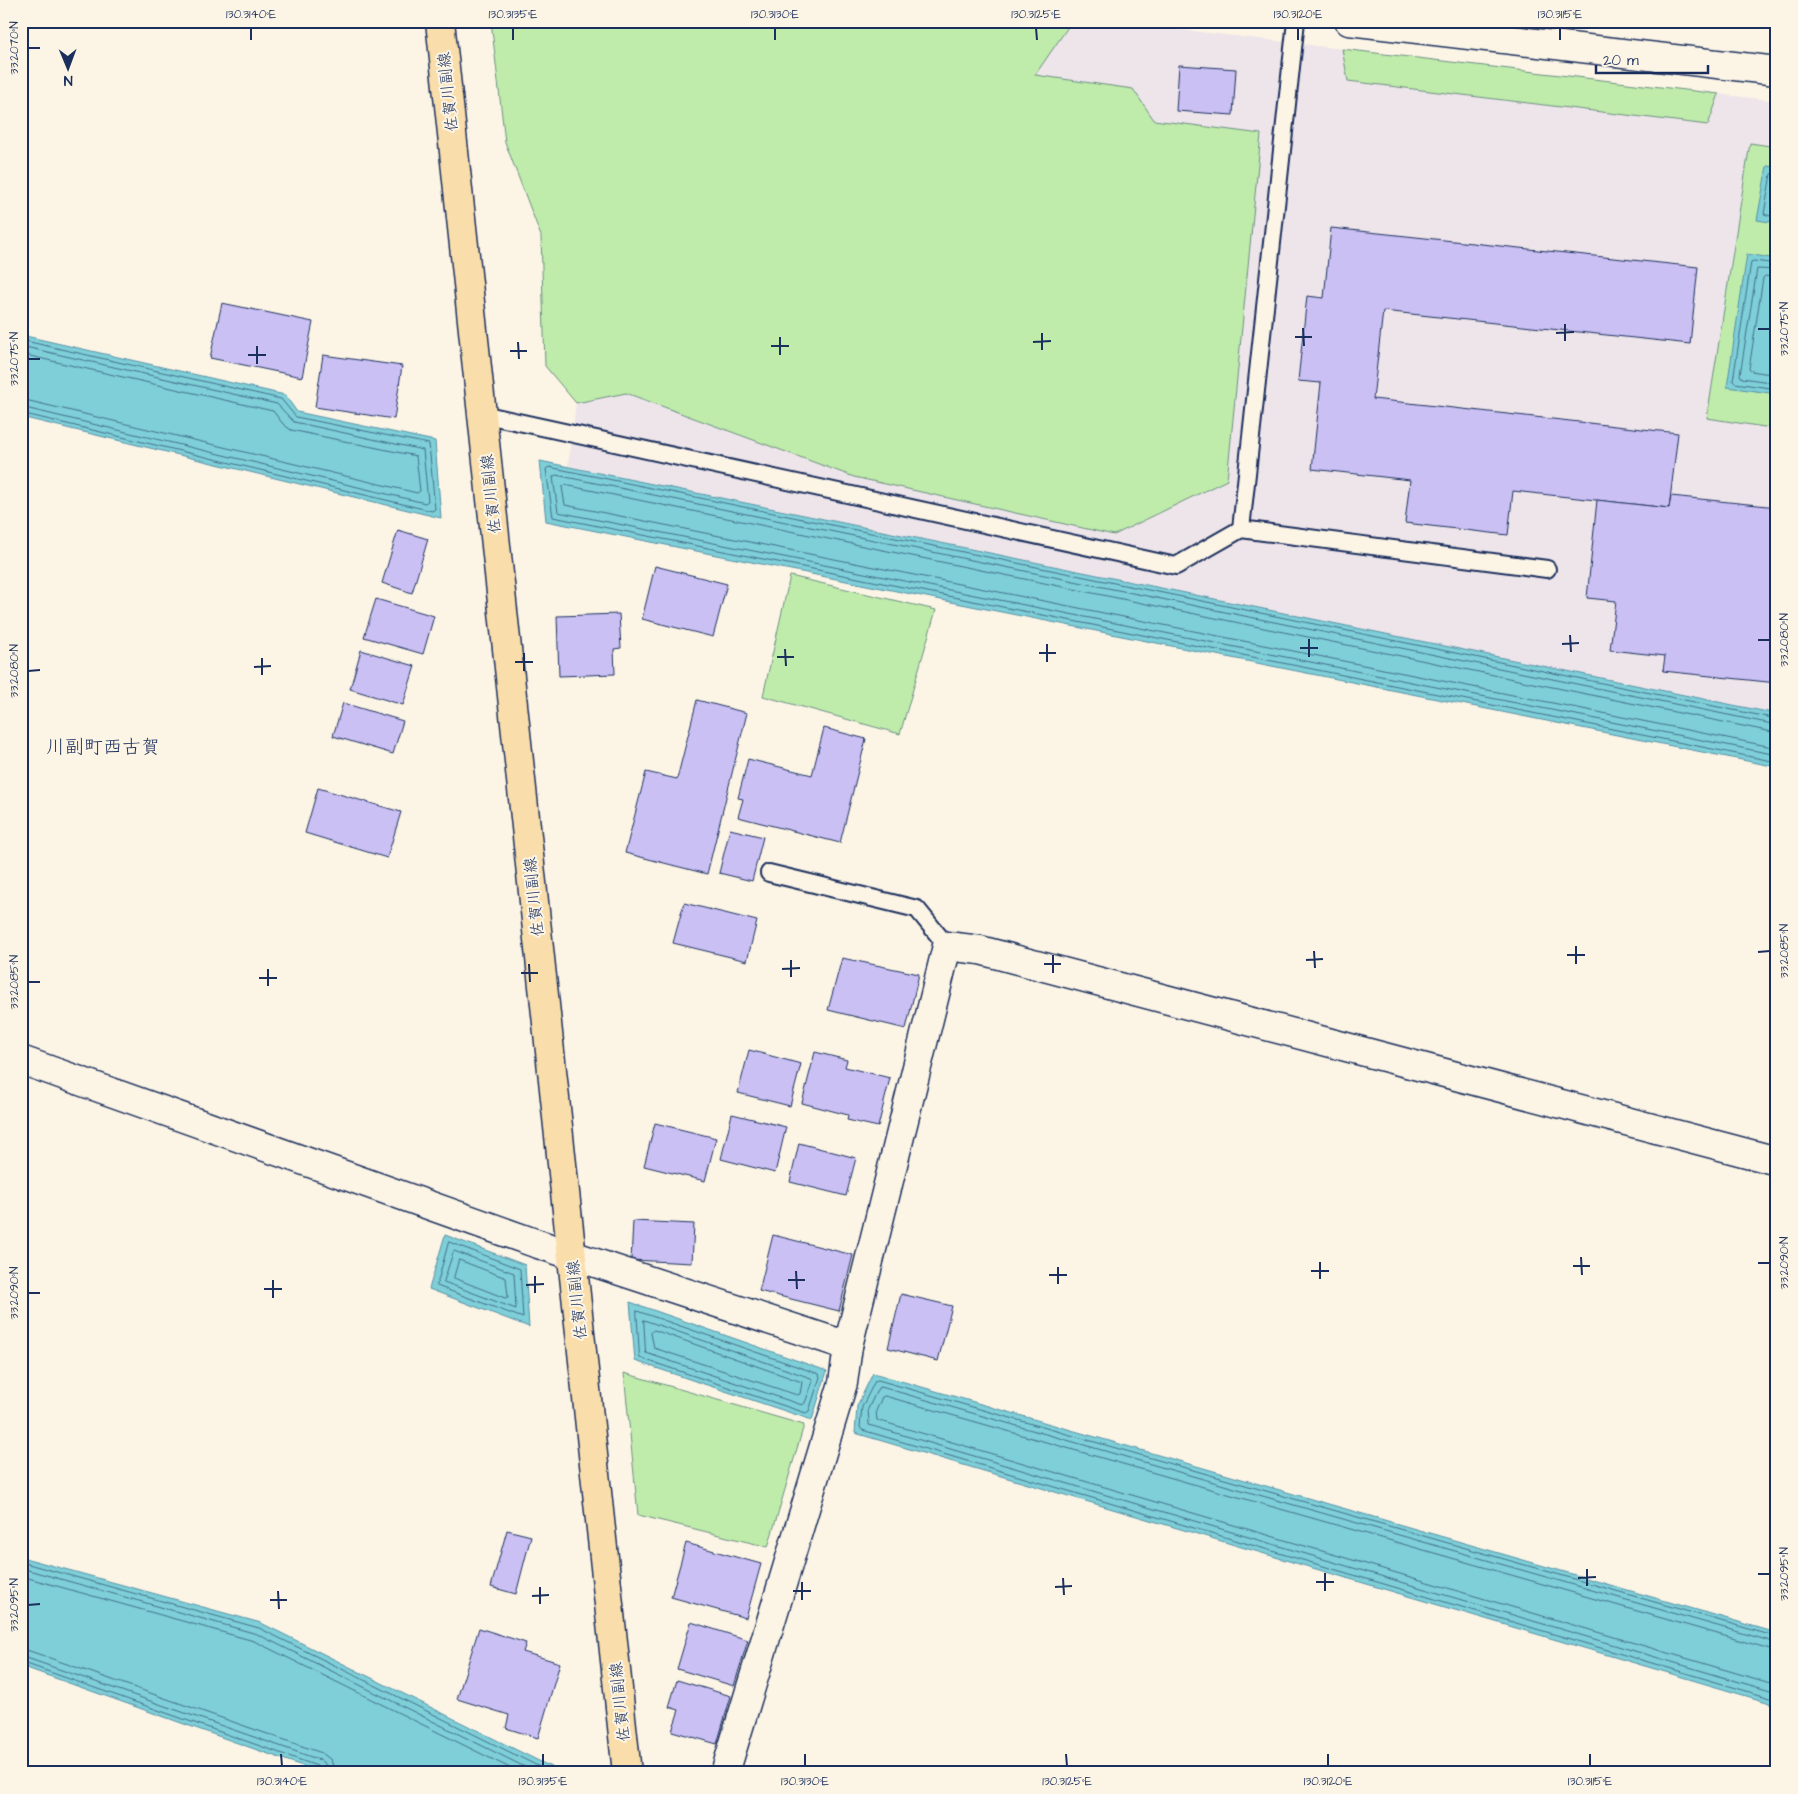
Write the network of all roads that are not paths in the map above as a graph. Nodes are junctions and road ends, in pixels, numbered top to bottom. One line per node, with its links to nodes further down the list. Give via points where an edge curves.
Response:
1 (440, 21): 5 (main road, 佐賀川副線)
2 (1296, 21): 6 (lane)
3 (1349, 21): 4 (street)
4 (1777, 71)
5 (482, 414): 6 (lane, via 1176,566); 12 (main road, 佐賀川副線)
6 (1241, 529): 7 (lane)
7 (1547, 569)
8 (769, 873): 9 (lane, via 917,909)
9 (947, 946): 11 (street, via 980,950); 13 (street)
10 (21, 1060): 12 (street, via 535,1243)
11 (1777, 1161)
12 (572, 1253): 13 (street); 14 (main road, 佐賀川副線)
13 (848, 1346): 15 (street, via 843,1383)
14 (630, 1771)
15 (725, 1773)

